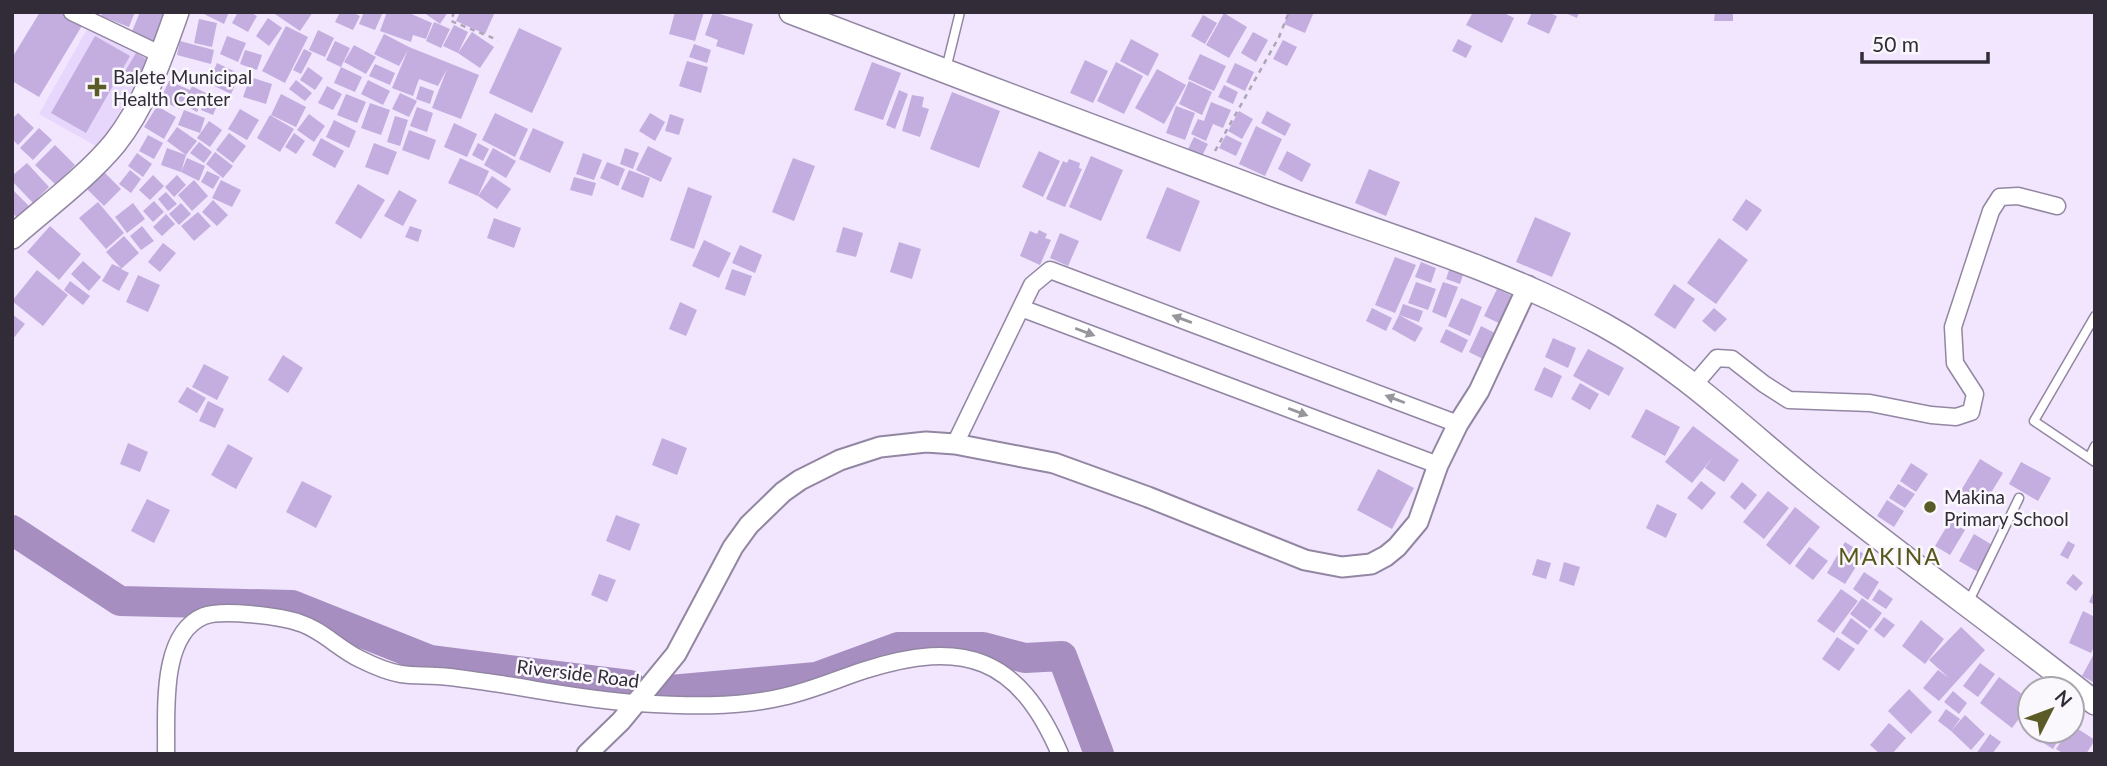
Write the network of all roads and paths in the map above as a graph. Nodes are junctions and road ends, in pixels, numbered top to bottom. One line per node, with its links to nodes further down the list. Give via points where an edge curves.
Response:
1 (72, 12): 8 (street)
2 (177, 12): 8 (main road)
3 (454, 12): 7 (path, via 451,21)
4 (791, 12): 9 (main road)
5 (960, 12): 9 (lane)
6 (1289, 12): 10 (path)
7 (498, 40)
8 (162, 55): 12 (main road, via 131,120 114,144)
9 (945, 71): 10 (main road)
10 (1205, 169): 13 (main road)
11 (2057, 206): 16 (street, via 2018,195 2000,197 1991,211 1953,327 1955,363 1975,394 1971,412 1956,417 1870,404 1789,400 1732,359 1717,358)
12 (12, 237)
13 (1528, 286): 16 (main road, via 1605,326); 17 (street, via 1479,391)
14 (1021, 308): 17 (street, one-way to 14, via 1050,270 1032,285); 18 (street); 21 (street, one-way to 21)
15 (2095, 316): 20 (lane, via 2034,421)
16 (1693, 386): 23 (main road)
17 (1458, 424): 21 (street)
18 (955, 444): 21 (street, via 1054,463 1305,560 1342,567 1371,564 1409,535); 24 (street, via 880,447 824,467 783,492 748,525 676,654)
19 (2095, 446): 20 (lane)
20 (2092, 460)
21 (1438, 465)
22 (2019, 498): 23 (lane)
23 (1967, 606): 25 (main road)
24 (636, 703): 26 (street, Riverside Road, via 398,674 358,658 300,623 236,612 207,614 191,622 172,654); 27 (street); 28 (street, Riverside Road, via 739,704 781,697 906,660 964,656 1011,680 1049,728)
25 (2095, 703)
26 (166, 754)
27 (587, 754)
28 (1060, 754)

